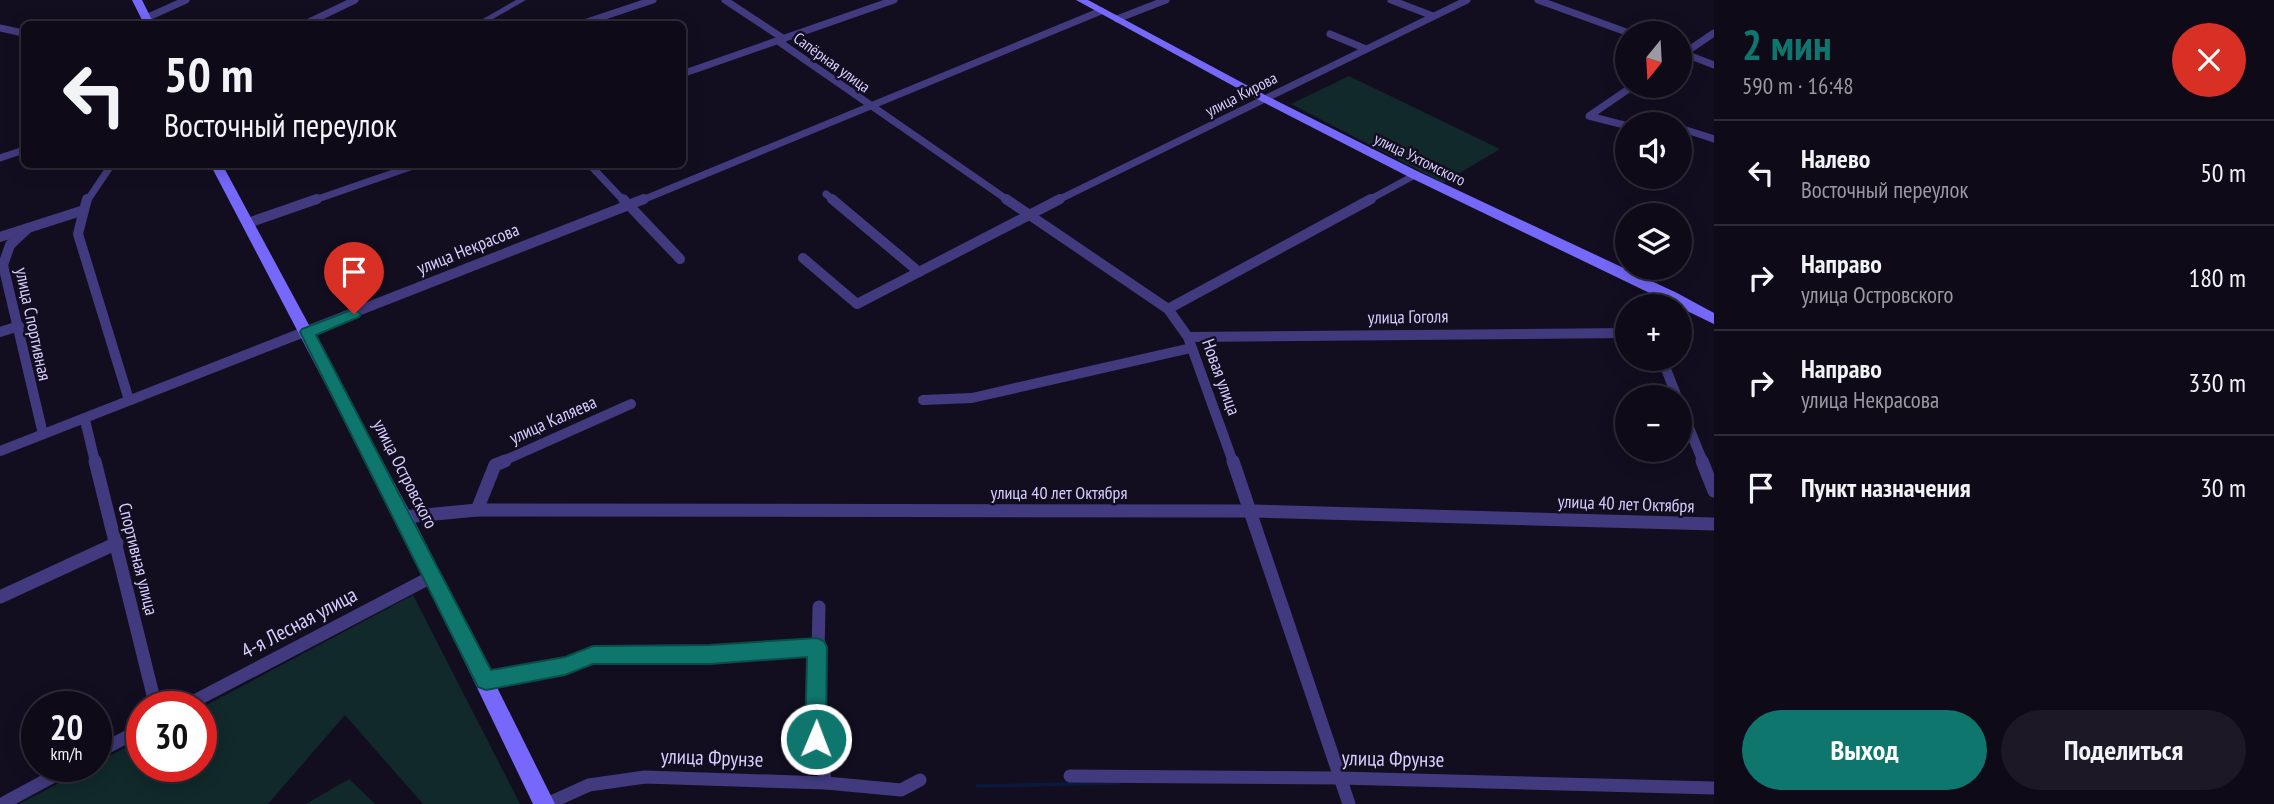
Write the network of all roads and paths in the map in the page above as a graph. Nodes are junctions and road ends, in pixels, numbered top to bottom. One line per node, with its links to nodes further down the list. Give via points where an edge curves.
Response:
1 (137, 0): 16 (main road)
2 (186, 0): 16 (street)
3 (355, 0): 17 (street)
4 (522, 0): 18 (street)
5 (653, 0): 19 (street)
6 (725, 0): 25 (street, Сапёрная улица)
7 (894, 0): 25 (street)
8 (1081, 0): 13 (main road, улица Ухтомского)
9 (1166, 0): 15 (street)
10 (1391, 0): 14 (street)
11 (1467, 0): 14 (street, улица Кирова)
12 (1538, 0): 21 (street)
13 (1101, 11): 15 (main road, улица Ухтомского); 33 (street, улица Некрасова)
14 (1433, 16): 27 (street, улица Кирова)
15 (1117, 19): 31 (main road, улица Ухтомского)
16 (147, 21)
17 (311, 21)
18 (484, 21)
19 (590, 21)
20 (0, 28): 22 (street)
21 (1615, 28)
22 (21, 33)
23 (1714, 33): 26 (street)
24 (1330, 34): 27 (street)
25 (781, 40): 30 (street); 33 (street, Сапёрная улица)
26 (1692, 47)
27 (1366, 49): 31 (street, улица Кирова)
28 (1692, 57): 29 (street)
29 (1714, 65)
30 (686, 73)
31 (1263, 98): 43 (main road, улица Ухтомского); 47 (street, улица Кирова)
32 (1615, 98): 34 (street, via 1589,116)
33 (869, 106): 45 (street, улица Некрасова); 47 (street, Новая улица)
34 (1615, 123)
35 (1692, 132): 36 (street)
36 (1714, 139)
37 (21, 151): 38 (street)
38 (0, 158)
39 (109, 168): 46 (street)
40 (222, 168): 48 (main road, улица Островского)
41 (407, 168): 48 (street)
42 (593, 168): 45 (street)
43 (1415, 175): 54 (main road, улица Ухтомского); 55 (street)
44 (825, 194): 53 (street)
45 (627, 206): 52 (street); 60 (street, улица Некрасова)
46 (84, 210): 49 (street); 64 (street, via 78,234)
47 (1028, 214): 53 (street); 55 (street, Новая улица)
48 (248, 223): 60 (main road, улица Островского)
49 (28, 228): 50 (street); 58 (street, улица Спортивная, via 10,245 4,265)
50 (0, 237)
51 (803, 258): 53 (street, via 857,304)
52 (680, 259)
53 (919, 272)
54 (1654, 294)
55 (1168, 309): 62 (street, Новая улица)
56 (1692, 310): 57 (main road, улица Ухтомского)
57 (1713, 317)
58 (19, 326): 59 (street); 67 (street, улица Спортивная)
59 (0, 332)
60 (307, 332): 64 (street, улица Некрасова); 73 (main road, улица Островского)
61 (1615, 333): 62 (street, улица Гоголя)
62 (1190, 343): 63 (street, улица Гоголя, via 972,398); 72 (street, Новая улица)
63 (923, 400)
64 (129, 401): 66 (street, улица Некрасова)
65 (631, 404): 71 (street, улица Каляева, via 495,465)
66 (85, 420): 67 (street, улица Некрасова); 75 (street, Спортивная улица)
67 (44, 434): 69 (street, улица Некрасова)
68 (1692, 436): 70 (street)
69 (0, 451)
70 (1714, 491)
71 (477, 510): 72 (street, улица 40 лет Октября); 73 (street, улица 40 лет Октября)
72 (1251, 511): 74 (street, улица 40 лет Октября); 84 (street, Новая улица)
73 (404, 517): 76 (main road, улица Островского)
74 (1714, 524)
75 (117, 543): 77 (street); 81 (street, Спортивная улица)
76 (433, 576): 80 (main road, улица Островского); 82 (street, 4-я Лесная улица)
77 (0, 597)
78 (819, 607): 79 (street)
79 (817, 647): 80 (street, via 593,655 565,666); 87 (street, via 816,739)
80 (486, 681): 90 (main road, улица Островского)
81 (152, 691)
82 (214, 691)
83 (1070, 776): 84 (street, улица Фрунзе)
84 (1340, 778): 88 (street, улица Фрунзе); 91 (street, Новая улица)
85 (920, 780): 87 (street, улица Фрунзе, via 901,790)
86 (43, 782): 89 (street)
87 (826, 783): 90 (street, улица Фрунзе, via 645,777 589,785)
88 (1714, 788)
89 (2, 804)
90 (545, 804)
91 (1349, 804)

